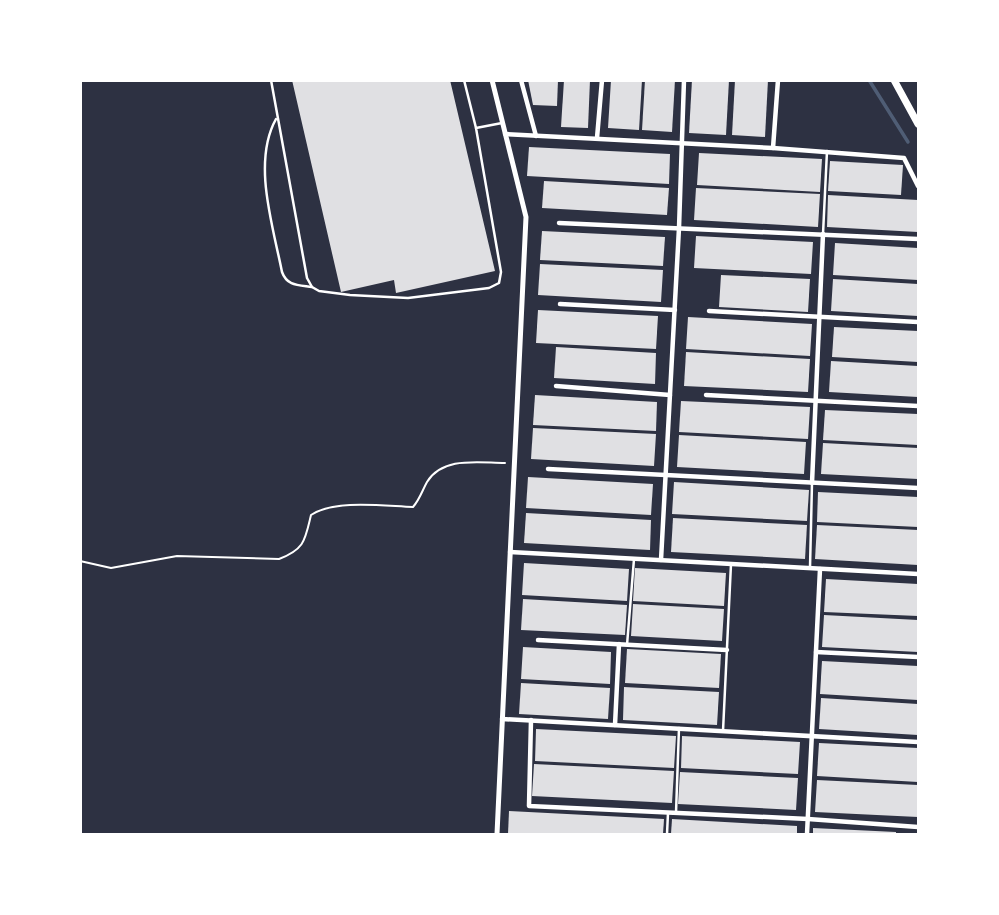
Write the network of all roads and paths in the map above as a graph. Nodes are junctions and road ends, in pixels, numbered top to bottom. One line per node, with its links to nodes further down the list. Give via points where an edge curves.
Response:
1 (271, 80): 9 (lane)
2 (464, 80): 12 (lane)
3 (492, 80): 10 (street)
4 (522, 80): 14 (street)
5 (602, 80): 15 (street)
6 (684, 80): 16 (street)
7 (778, 80): 17 (street)
8 (894, 80): 11 (main road)
9 (277, 116): 24 (lane); 24 (lane, via 268,142 265,185 275,234 286,281)
10 (502, 123): 12 (lane); 13 (street)
11 (919, 124)
12 (476, 128): 24 (lane, via 499,282 489,288 408,298 350,295)
13 (504, 134): 14 (street); 35 (street, via 526,217)
14 (536, 136): 15 (street)
15 (597, 138): 16 (street)
16 (681, 142): 17 (street); 21 (street)
17 (773, 148): 18 (street)
18 (827, 151): 19 (street, via 904,158); 22 (lane)
19 (919, 186)
20 (559, 223): 21 (street)
21 (679, 228): 22 (street); 26 (street)
22 (823, 234): 23 (street); 28 (street)
23 (919, 239)
24 (312, 287)
25 (560, 304): 26 (street)
26 (674, 310): 31 (street)
27 (709, 311): 28 (street)
28 (820, 316): 29 (street); 33 (street)
29 (919, 322)
30 (556, 386): 31 (street)
31 (670, 395): 37 (street)
32 (706, 395): 33 (street)
33 (817, 401): 34 (street); 38 (street)
34 (919, 406)
35 (513, 463): 40 (street); 43 (path, via 457,463 440,468 413,507 320,508 311,514 303,545 279,559 177,555 111,568)
36 (548, 469): 37 (street)
37 (665, 476): 38 (street); 42 (street)
38 (813, 483): 39 (street); 45 (lane)
39 (919, 488)
40 (509, 552): 41 (street); 54 (street)
41 (634, 559): 42 (street); 50 (lane)
42 (661, 560): 44 (street)
43 (80, 561)
44 (731, 564): 45 (street); 51 (lane)
45 (810, 568): 46 (street)
46 (820, 569): 47 (street); 52 (street)
47 (919, 574)
48 (538, 640): 49 (street)
49 (619, 644): 50 (street); 56 (street)
50 (627, 645): 51 (street)
51 (727, 650): 58 (lane)
52 (816, 652): 53 (street); 59 (street)
53 (919, 657)
54 (501, 719): 55 (street); 65 (street)
55 (531, 720): 56 (street); 61 (street, via 529,806)
56 (615, 725): 57 (street)
57 (679, 729): 58 (street); 62 (lane)
58 (723, 731): 59 (street)
59 (812, 736): 60 (street); 63 (street)
60 (919, 742)
61 (668, 812): 62 (street); 66 (lane)
62 (676, 813): 63 (street)
63 (808, 819): 64 (street); 67 (street)
64 (919, 827)
65 (497, 835)
66 (667, 835)
67 (807, 835)

